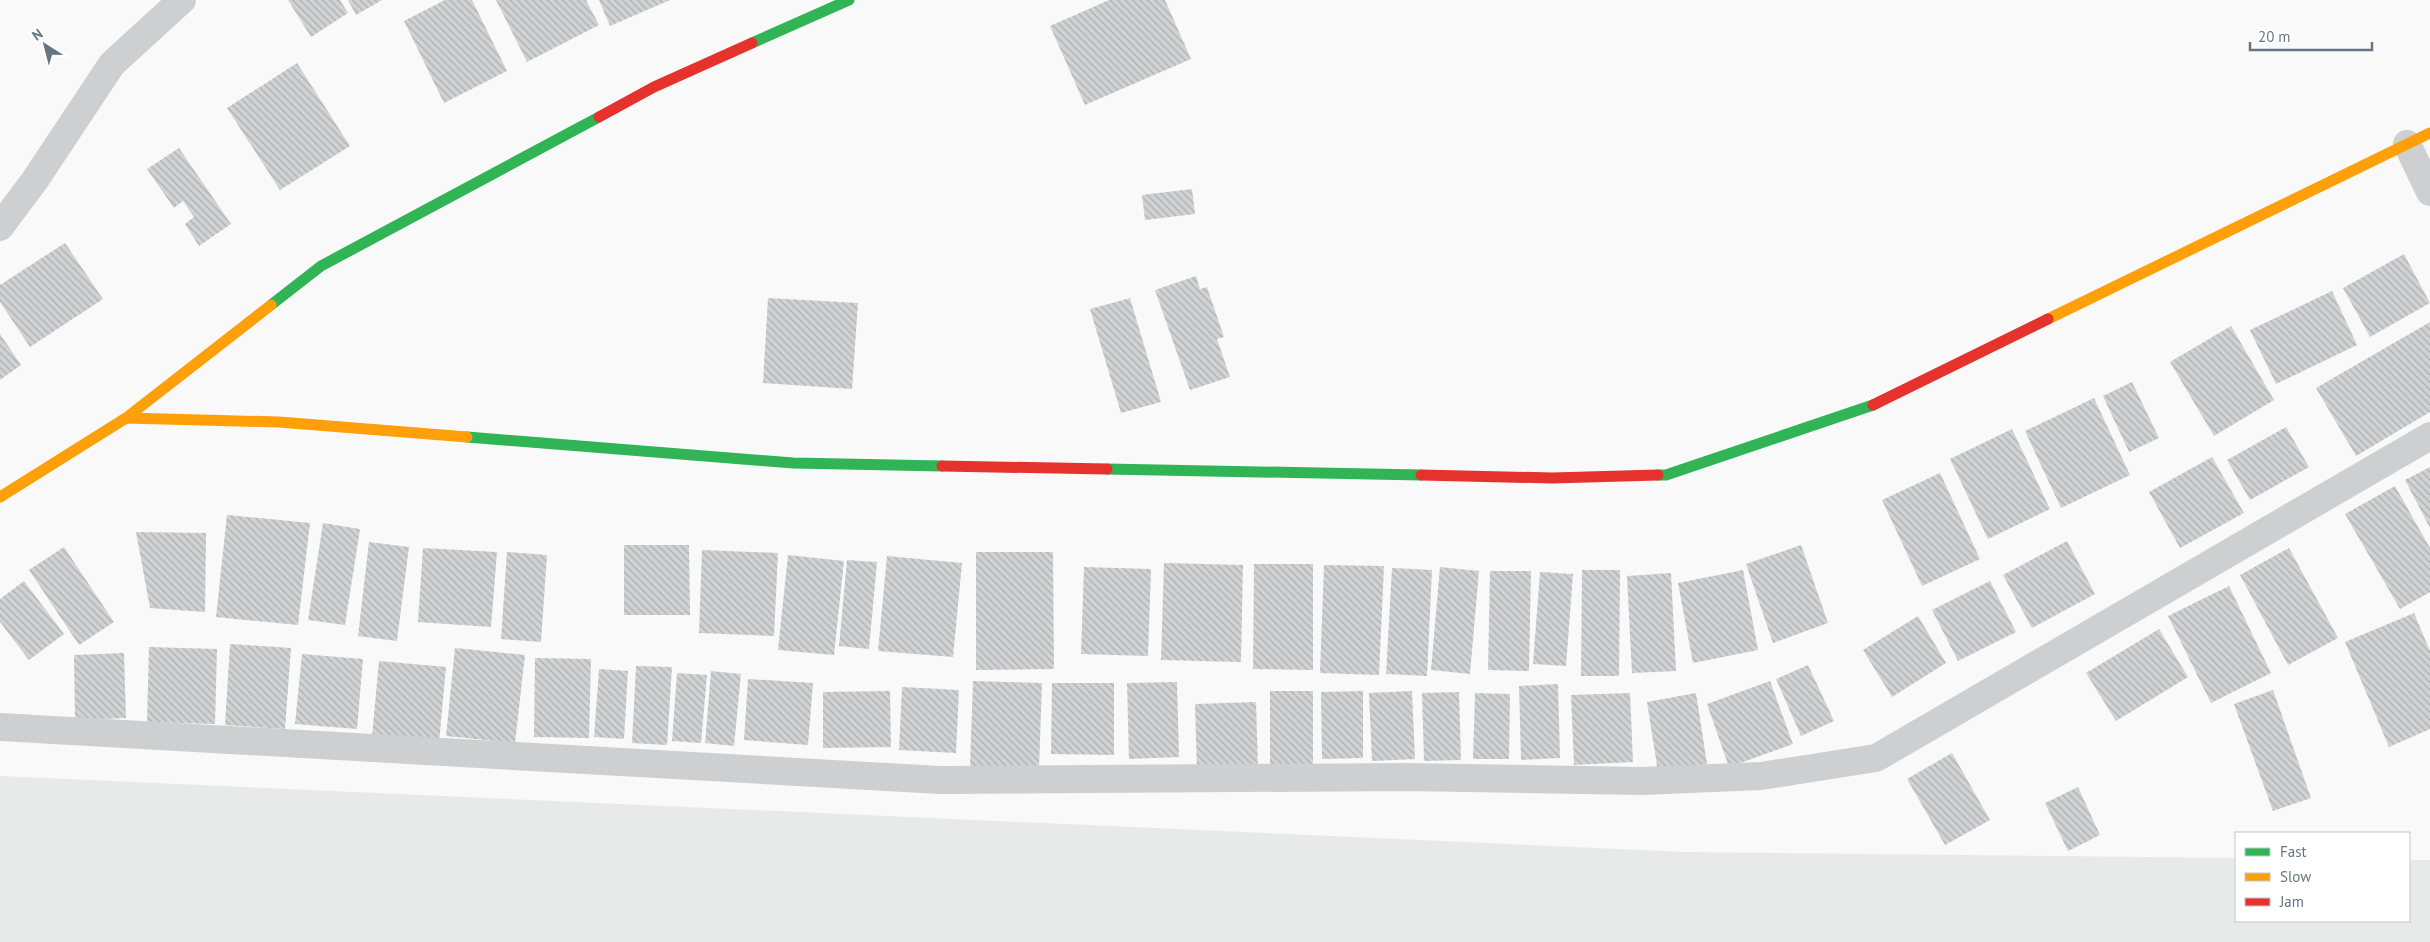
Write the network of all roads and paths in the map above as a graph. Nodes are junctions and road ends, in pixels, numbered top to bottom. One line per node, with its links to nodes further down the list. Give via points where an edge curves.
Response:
1 (182, 0): 5 (street, via 112,64)
2 (850, 0): 6 (street, via 654,87 321,266)
3 (2418, 139): 4 (street); 6 (street, via 1864,409 1666,475 1552,478 793,463 279,422)
4 (2430, 192)
5 (0, 227)
6 (126, 418): 8 (street)
7 (2430, 436): 9 (street, via 1876,758 1761,776 1643,781 1408,777 940,780)
8 (0, 497)
9 (0, 727)

